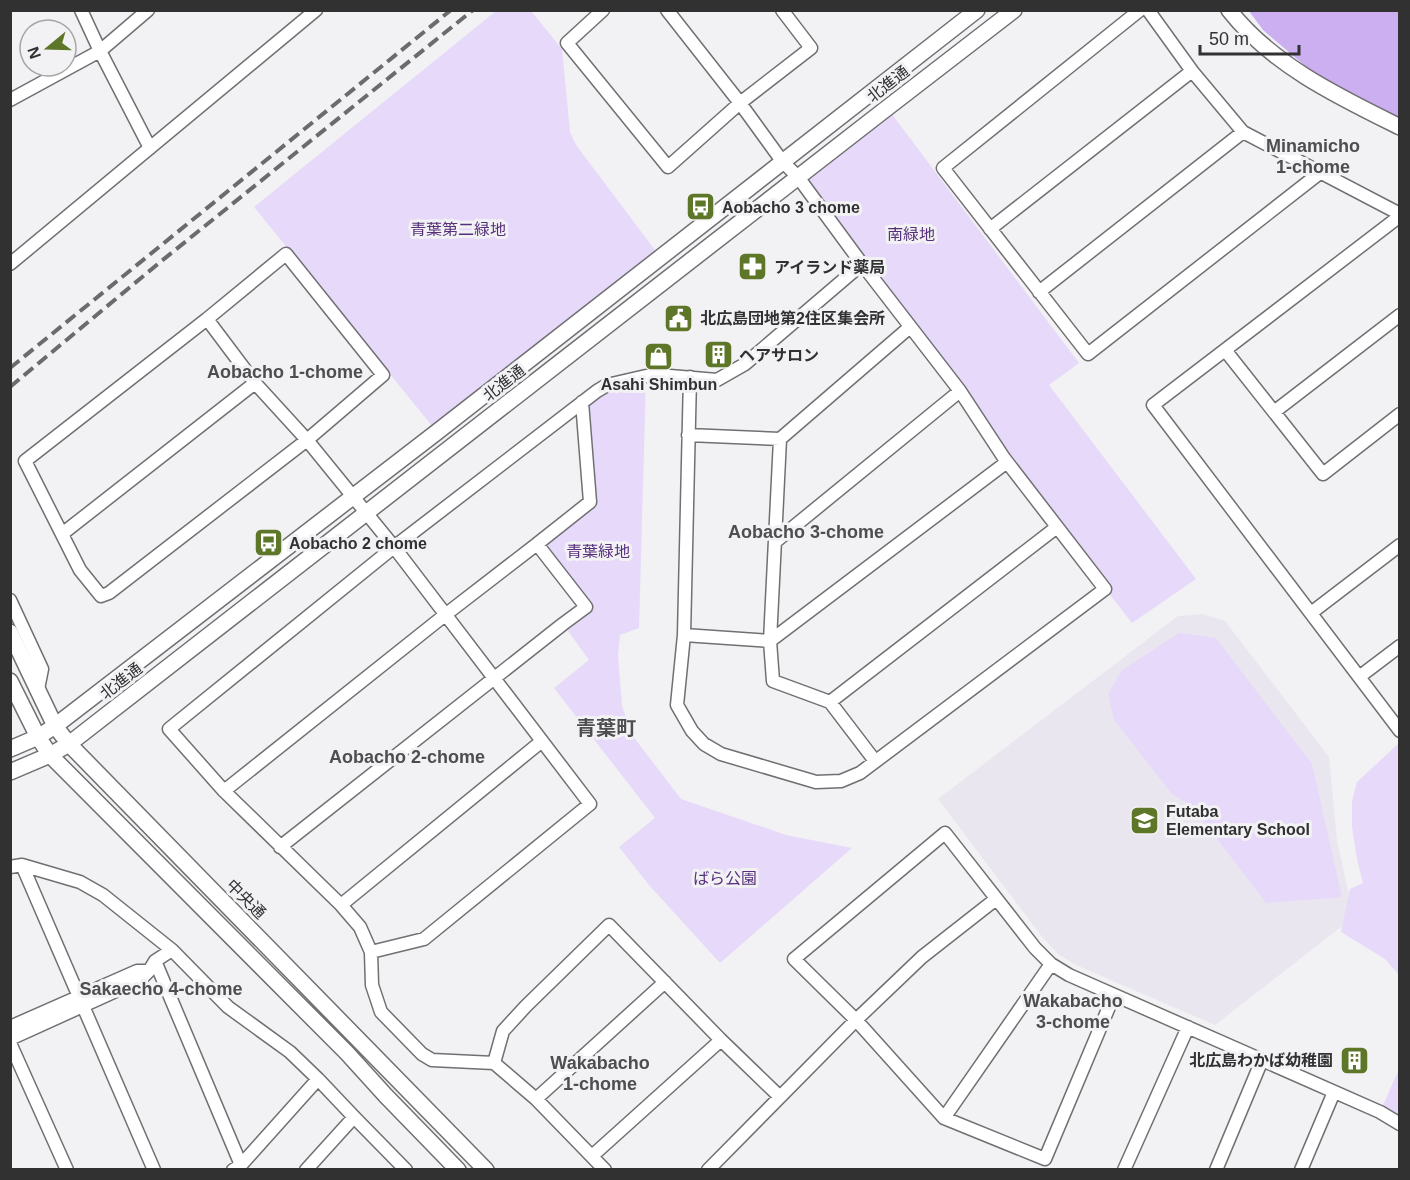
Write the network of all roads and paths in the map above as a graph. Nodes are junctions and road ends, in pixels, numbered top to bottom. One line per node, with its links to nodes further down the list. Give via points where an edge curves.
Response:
1 (81, 10): 12 (street)
2 (148, 10): 12 (street)
3 (316, 10): 18 (street)
4 (603, 10): 15 (street, via 567,43 668,167)
5 (667, 10): 15 (street)
6 (782, 10): 15 (street, via 811,48)
7 (977, 10): 19 (street, 北進通)
8 (1014, 10): 21 (street, 北進通)
9 (1140, 10): 23 (street, via 943,168)
10 (1148, 10): 13 (street)
11 (1229, 10): 16 (street, via 1269,51 1308,79)
12 (100, 51): 14 (street); 18 (street)
13 (1192, 70): 17 (street); 23 (street)
14 (10, 100)
15 (740, 103): 19 (street)
16 (1400, 128)
17 (1243, 132): 20 (street); 26 (street)
18 (150, 148): 24 (street)
19 (782, 161): 21 (street); 41 (street, 北進通)
20 (1321, 172): 22 (street); 26 (street, via 1088,354)
21 (798, 177): 25 (street); 42 (street, 北進通)
22 (1400, 215): 30 (street)
23 (990, 229): 26 (street)
24 (10, 264)
25 (862, 264): 29 (street); 31 (street, via 745,364 717,380)
26 (1039, 292)
27 (1400, 315): 35 (street)
28 (207, 319): 32 (street); 39 (street, via 286,254 383,375); 44 (street, via 25,461)
29 (910, 327): 33 (street); 38 (street)
30 (1225, 350): 35 (street); 50 (street, via 1153,405)
31 (690, 377): 34 (street, via 624,380 607,385); 37 (street)
32 (255, 383): 39 (street); 44 (street)
33 (960, 391): 40 (street); 45 (street)
34 (582, 402): 46 (street, via 590,502); 48 (street)
35 (1275, 412): 36 (street, via 1323,474)
36 (1400, 414)
37 (688, 435): 38 (street); 53 (street)
38 (780, 439): 45 (street)
39 (307, 440): 41 (street); 44 (street, via 109,593 101,596 80,570)
40 (1007, 462): 43 (street); 54 (street)
41 (353, 497): 42 (street); 62 (street, 北進通)
42 (366, 513): 48 (street); 66 (street, 北進通)
43 (1057, 527): 61 (street); 69 (street, via 1105,589)
44 (62, 534)
45 (775, 542): 54 (street)
46 (537, 544): 51 (street); 57 (street, via 586,607)
47 (1400, 545): 50 (street)
48 (394, 547): 51 (street); 71 (street, via 169,729)
49 (10, 600): 59 (street, via 42,669)
50 (1311, 614): 56 (street)
51 (445, 615): 57 (street); 71 (street)
52 (10, 632): 59 (street, 中央通)
53 (684, 635): 54 (street); 69 (street, via 677,705 704,744 721,754 816,782 841,781)
54 (770, 641): 61 (street, via 773,681)
55 (1400, 646): 56 (street)
56 (1359, 677): 63 (street)
57 (494, 678): 65 (street); 72 (street)
58 (10, 681): 60 (street)
59 (38, 689): 62 (street, 中央通)
60 (14, 694): 64 (street)
61 (830, 702): 69 (street)
62 (55, 726): 64 (street, 北進通); 66 (street, 中央通)
63 (1400, 731)
64 (38, 737): 67 (street, 北進通); 68 (street)
65 (542, 741): 75 (street); 77 (street, via 590,804 424,939)
66 (69, 744): 68 (street, 北進通); 104 (street, 中央通)
67 (10, 749)
68 (51, 754): 70 (street, 北進通); 103 (street)
69 (875, 761)
70 (10, 772)
71 (224, 791): 72 (street)
72 (280, 847): 75 (street)
73 (16, 866): 76 (street, via 80,882 104,895); 82 (street)
74 (996, 899): 78 (street); 83 (street, via 922,957); 83 (street, via 945,833 794,959)
75 (340, 905): 77 (street, via 360,927)
76 (172, 950): 79 (street); 90 (street, via 228,1007 290,1052)
77 (371, 952): 89 (street, via 372,985 381,1012 422,1054 432,1060)
78 (1051, 964): 81 (street); 95 (street)
79 (152, 966): 82 (street); 98 (street)
80 (665, 982): 86 (street); 89 (street, via 609,925 503,1031); 93 (street)
81 (1114, 995): 85 (street); 95 (street, via 1045,1159)
82 (80, 1002): 84 (street); 87 (street); 100 (street)
83 (856, 1020): 92 (street); 95 (street)
84 (10, 1027)
85 (1188, 1028): 88 (street); 107 (street)
86 (721, 1040): 92 (street); 97 (street)
87 (10, 1041): 99 (street)
88 (1262, 1060): 91 (street); 108 (street)
89 (494, 1063): 93 (street)
90 (318, 1078): 94 (street); 98 (street)
91 (1334, 1092): 96 (street); 109 (street)
92 (780, 1096): 106 (street)
93 (536, 1099): 97 (street)
94 (354, 1117): 101 (street); 102 (street)
95 (944, 1118)
96 (1400, 1124)
97 (592, 1156): 105 (street)
98 (237, 1167)
99 (67, 1170)
100 (154, 1170)
101 (306, 1170)
102 (406, 1170)
103 (458, 1170)
104 (486, 1170)
105 (605, 1170)
106 (708, 1170)
107 (1124, 1170)
108 (1215, 1170)
109 (1301, 1170)

